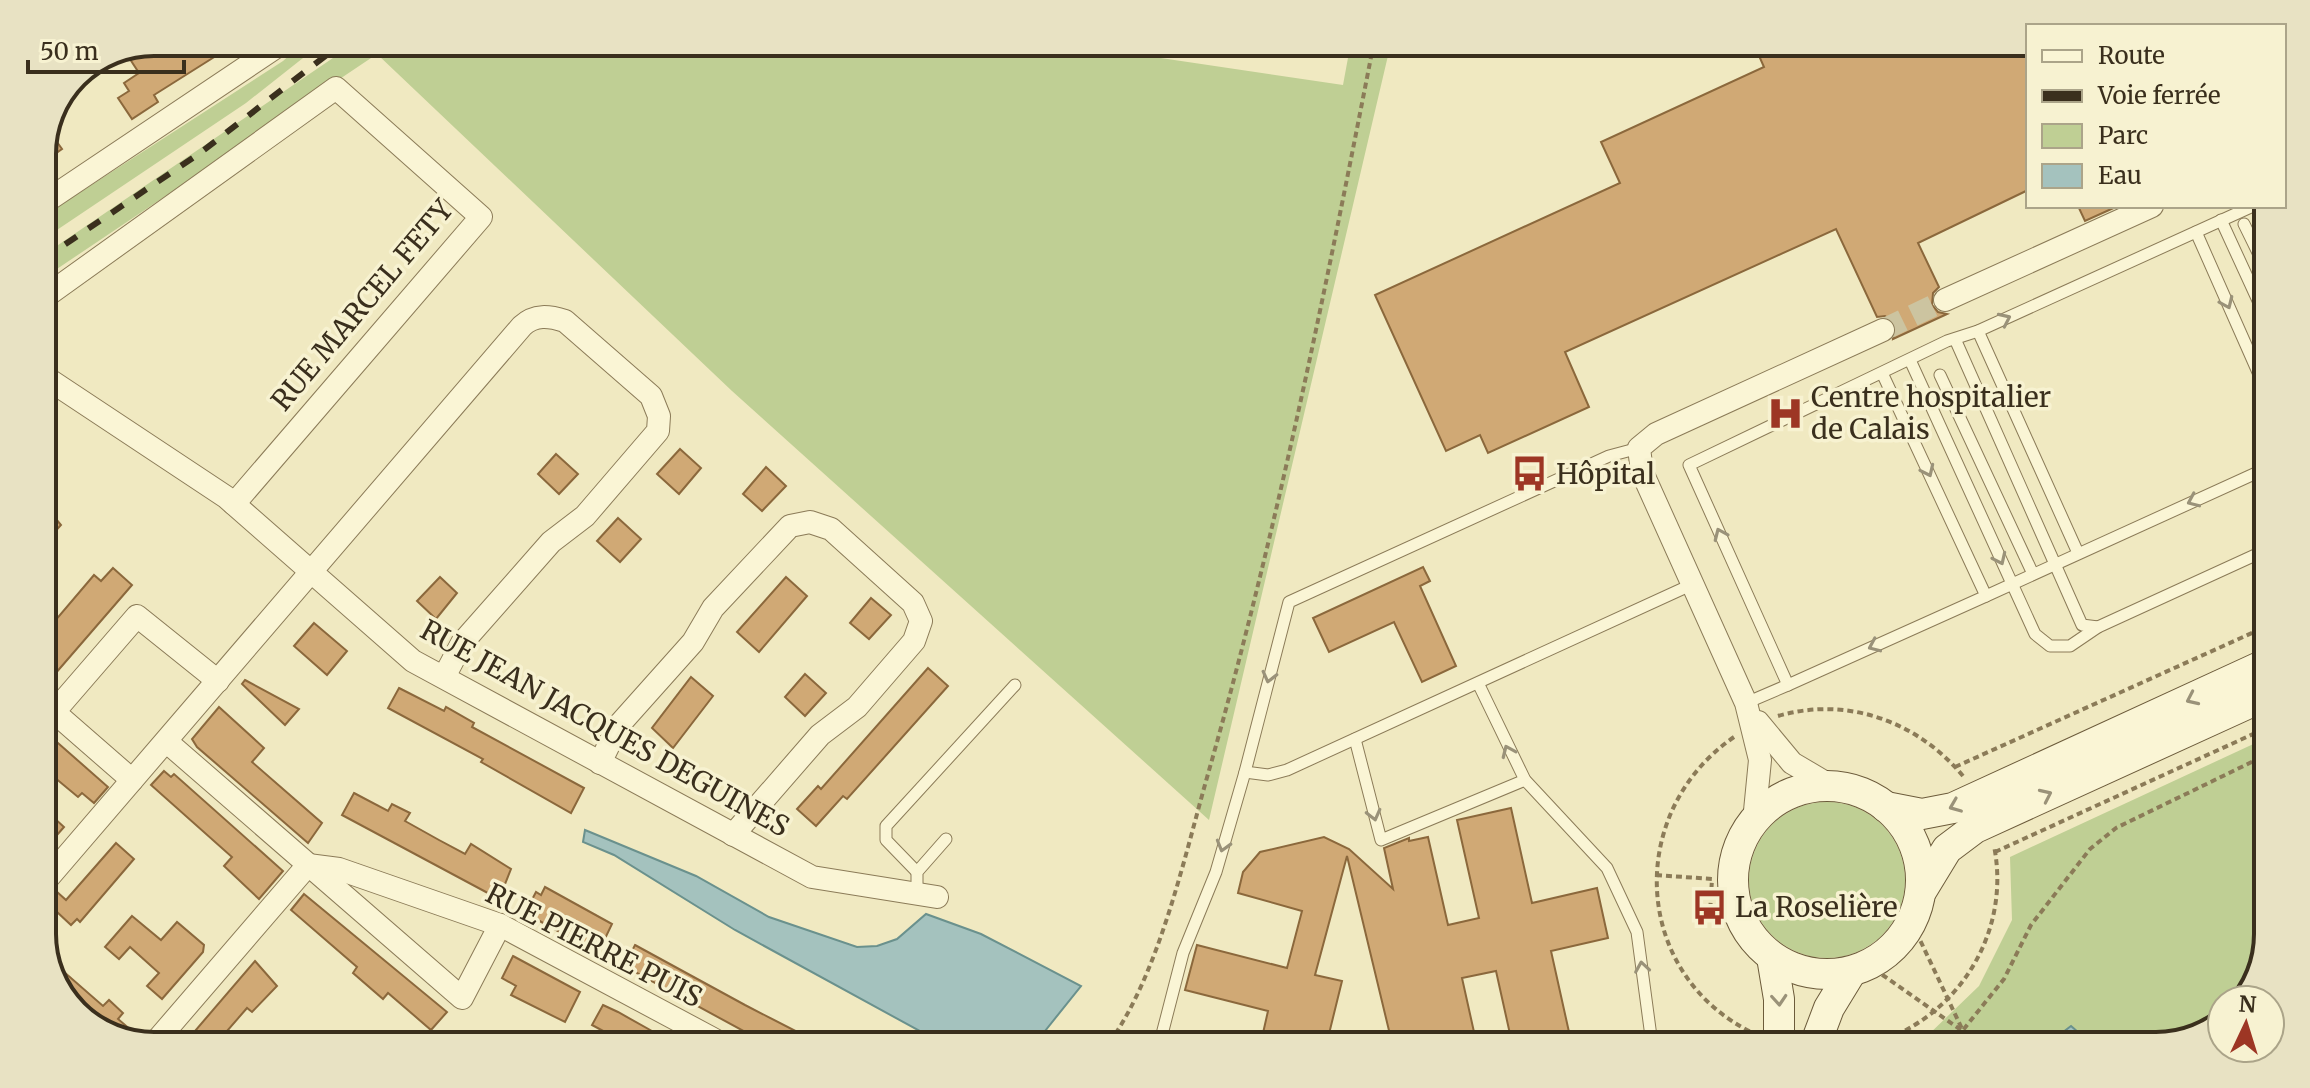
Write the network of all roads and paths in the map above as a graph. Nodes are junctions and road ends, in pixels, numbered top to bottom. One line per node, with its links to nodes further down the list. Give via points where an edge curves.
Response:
1 (263, 56): 3 (street)
2 (1371, 56): 75 (path, via 1243,650 1168,913)
3 (56, 195)
4 (2148, 208): 12 (street)
5 (2248, 208): 6 (lane)
6 (2221, 220): 8 (lane); 11 (lane)
7 (2244, 224): 9 (lane)
8 (2196, 232): 14 (lane, one-way to 8); 17 (lane, one-way to 17)
9 (2254, 244)
10 (56, 289): 23 (street, RUE MARCEL FETY, via 336,88 481,217)
11 (2254, 292)
12 (1945, 300)
13 (1883, 330): 21 (street, via 1656,434)
14 (1978, 331): 15 (lane); 24 (lane)
15 (1955, 339): 16 (lane); 26 (lane)
16 (1910, 360): 18 (lane); 30 (lane, one-way to 30)
17 (2254, 363)
18 (1883, 375): 31 (lane, one-way to 31); 39 (lane, one-way to 18, via 1689,465)
19 (1940, 375): 28 (lane)
20 (56, 384): 23 (street, RUE JEAN JACQUES DEGUINES)
21 (1639, 448): 29 (street, via 1642,472); 52 (lane, one-way to 52, via 1609,456 1289,602)
22 (2254, 474): 24 (lane, one-way to 24)
23 (234, 504): 27 (street, RUE JEAN JACQUES DEGUINES)
24 (2078, 553): 26 (lane)
25 (2254, 556): 32 (lane)
26 (2054, 564): 28 (lane); 32 (lane, via 2082,625)
27 (310, 571): 35 (street, RUE JEAN JACQUES DEGUINES, via 413,661); 35 (street, via 522,326 537,317 565,321 651,396 658,431 585,516 551,542 462,643); 36 (street)
28 (2033, 574): 30 (lane)
29 (1693, 584): 37 (lane); 41 (street)
30 (2012, 584): 31 (lane); 32 (lane, via 2035,634 2050,646 2070,646)
31 (1986, 596): 39 (lane, one-way to 39)
32 (2098, 627)
33 (2254, 632): 51 (path)
34 (2254, 670): 56 (street, one-way to 56, via 1953,808 1922,814)
35 (444, 677): 50 (street, RUE JEAN JACQUES DEGUINES)
36 (218, 681): 42 (street, via 137,616); 48 (street)
37 (1478, 683): 47 (lane); 54 (lane, one-way to 37)
38 (1015, 685): 64 (lane, via 886,826 886,840)
39 (1788, 685): 41 (lane)
40 (2254, 701): 65 (street, one-way to 40, via 1947,849 1975,828)
41 (1746, 703): 45 (street)
42 (56, 710)
43 (56, 714): 53 (street)
44 (1882, 718): 45 (path, via 1820,709)
45 (1756, 724): 55 (street, via 1792,763); 57 (street, via 1761,772); 63 (path, via 1712,754 1680,792 1661,838)
46 (2254, 734): 60 (path)
47 (1355, 739): 52 (lane, via 1287,770 1268,775); 54 (lane, one-way to 54, via 1381,840)
48 (167, 742): 53 (street); 61 (street)
49 (2254, 761): 72 (path, via 2116,828 2090,849 2031,925 2004,979)
50 (600, 763): 58 (street, RUE JEAN JACQUES DEGUINES); 58 (street, via 618,726 783,530 805,522 826,526 913,603 920,615 919,632 857,707 820,735)
51 (1955, 767)
52 (1245, 772): 76 (lane, one-way to 76, via 1216,872 1183,953)
53 (132, 780): 62 (street)
54 (1525, 780): 77 (lane, one-way to 54, via 1637,932 1607,868)
55 (1831, 786): 56 (street, via 1860,792); 57 (street, via 1784,796)
56 (1886, 807): 65 (street, via 1915,844)
57 (1754, 821): 69 (street, via 1737,853 1733,890 1748,932)
58 (733, 835): 64 (street, RUE JEAN JACQUES DEGUINES, via 812,877)
59 (946, 839): 64 (lane)
60 (1995, 852)
61 (308, 865): 68 (street, RUE PIERRE PUIS, via 339,869); 68 (street, via 462,998); 73 (street)
62 (56, 869)
63 (1656, 875): 66 (path, via 1712,879); 71 (path, via 1662,926 1677,961 1708,1002)
64 (924, 888)
65 (1922, 890): 67 (street)
66 (1710, 913)
67 (1912, 923): 70 (street, via 1894,948); 72 (path)
68 (500, 925): 74 (street, RUE PIERRE PUIS)
69 (1772, 957): 70 (street, via 1815,974); 78 (street, one-way to 78, via 1779,999)
70 (1860, 969): 72 (path); 79 (street, via 1829,1008)
71 (1750, 1031)
72 (1963, 1031)
73 (164, 1032)
74 (700, 1032)
75 (1117, 1032)
76 (1163, 1032)
77 (1650, 1032)
78 (1772, 1032)
79 (1820, 1032)

